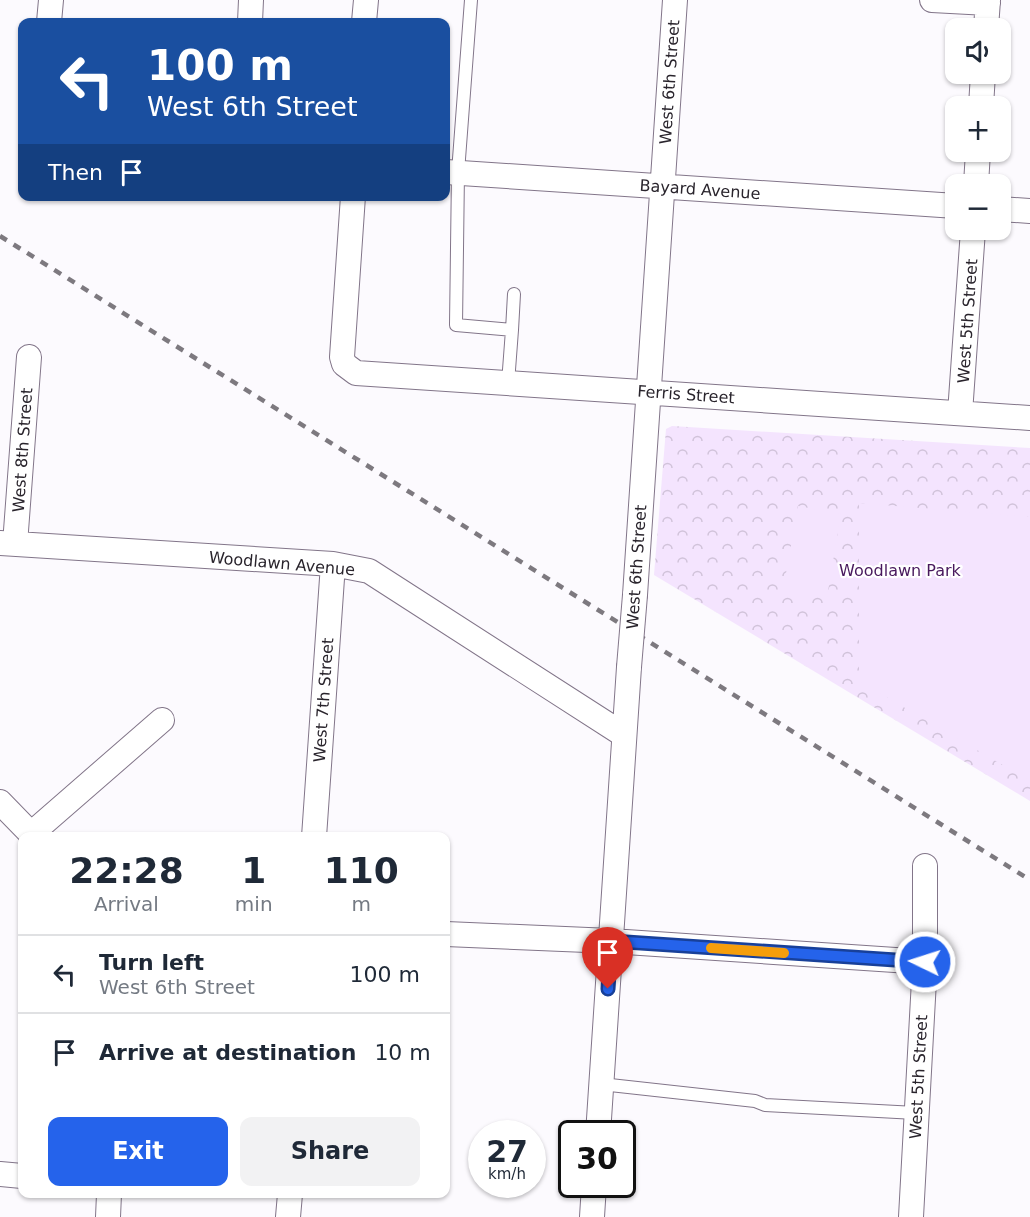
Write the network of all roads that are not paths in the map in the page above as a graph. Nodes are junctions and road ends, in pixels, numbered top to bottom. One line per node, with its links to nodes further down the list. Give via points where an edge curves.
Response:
1 (51, 0): 8 (street)
2 (251, 0): 9 (street)
3 (366, 0): 10 (street)
4 (471, 0): 12 (lane)
5 (675, 0): 13 (street, West 6th Street)
6 (932, 0): 7 (street)
7 (988, 2): 11 (street)
8 (49, 18)
9 (250, 18)
10 (364, 18)
11 (987, 18)
12 (452, 172): 13 (street, Bayard Avenue); 20 (lane, via 456,325)
13 (662, 186): 15 (street, Bayard Avenue); 23 (street, West 6th Street)
14 (352, 201): 22 (street, Ferris Street, via 344,364 356,373)
15 (945, 205)
16 (1011, 210): 17 (street)
17 (1030, 211)
18 (972, 240): 24 (street, West 5th Street)
19 (514, 294): 20 (lane)
20 (512, 330): 22 (lane)
21 (29, 357): 26 (street, West 8th Street)
22 (508, 383): 23 (street, Ferris Street)
23 (648, 392): 24 (street, Ferris Street); 29 (street, West 6th Street, bridge)
24 (960, 413): 25 (street, Ferris Street)
25 (1030, 418)
26 (8, 543): 27 (street, Woodlawn Avenue)
27 (333, 564): 29 (street, Woodlawn Avenue, via 369,571); 33 (street, West 7th Street)
28 (162, 720): 32 (street)
29 (624, 735): 36 (street, West 6th Street)
30 (0, 802): 31 (street)
31 (28, 832)
32 (36, 832)
33 (314, 832)
34 (925, 866): 37 (street, West 5th Street)
35 (450, 934): 36 (street)
36 (611, 941): 37 (street); 38 (street, West 6th Street)
37 (925, 962): 39 (street, West 5th Street)
38 (601, 1084): 39 (lane, via 765,1105); 40 (street, West 6th Street)
39 (916, 1113): 49 (street, West 5th Street)
40 (599, 1120)
41 (0, 1174): 42 (street)
42 (18, 1176)
43 (109, 1198): 46 (street)
44 (290, 1198): 47 (street)
45 (593, 1198): 48 (street)
46 (108, 1217)
47 (288, 1217)
48 (592, 1217)
49 (910, 1217)

